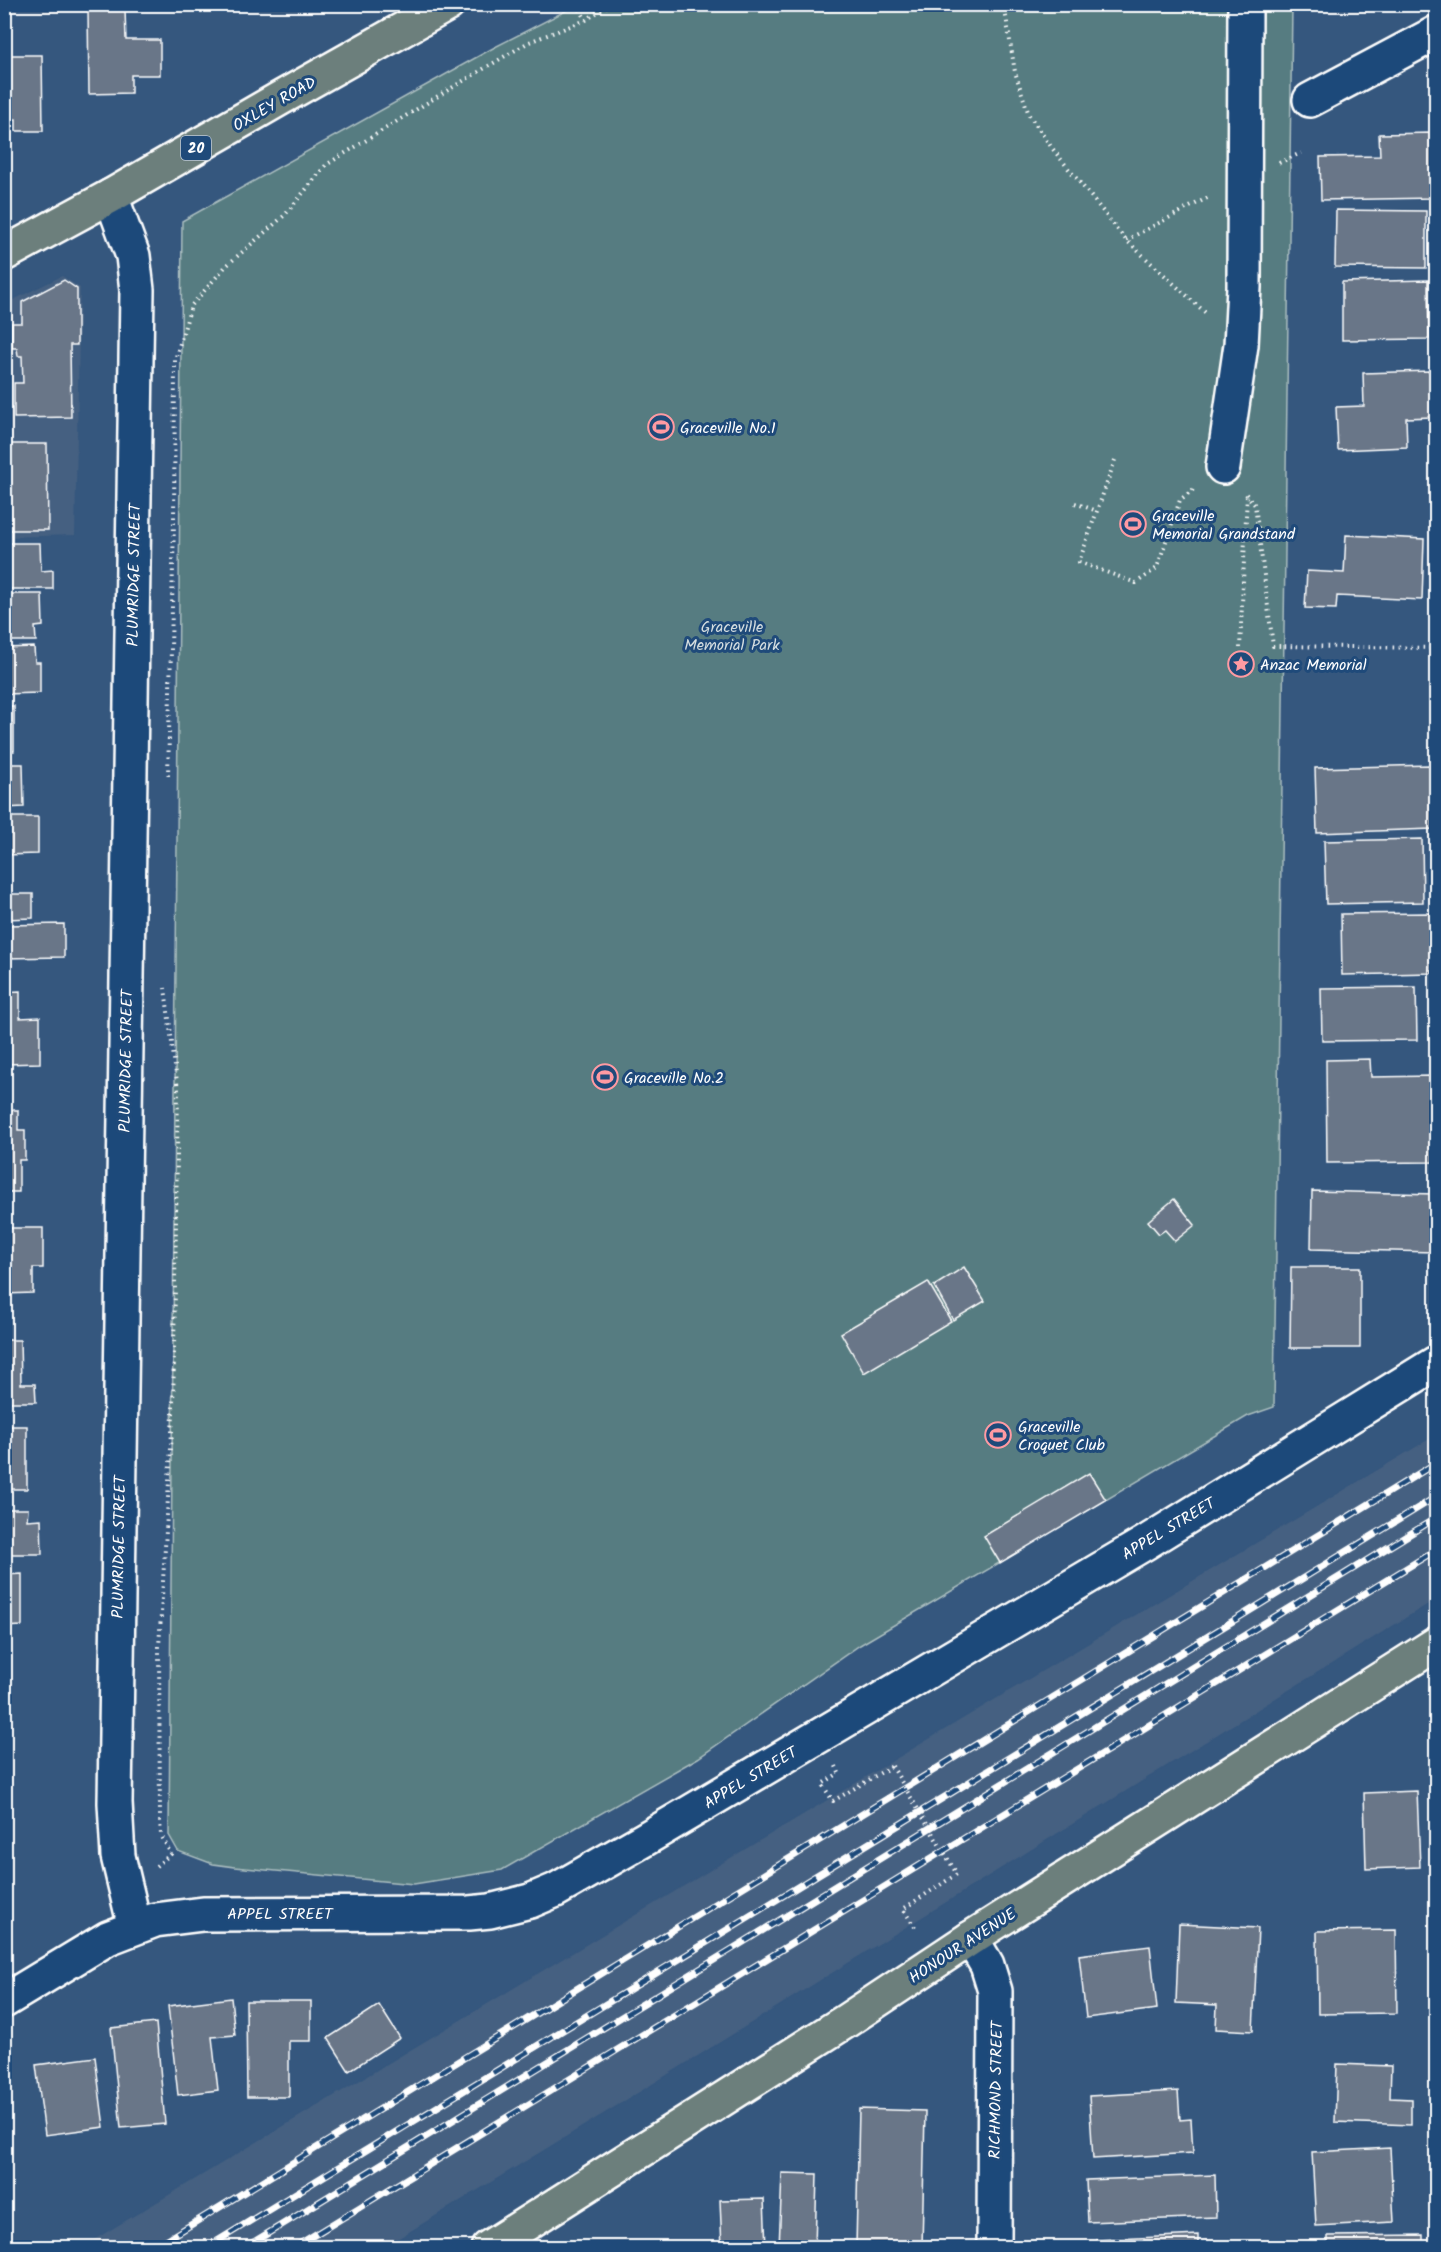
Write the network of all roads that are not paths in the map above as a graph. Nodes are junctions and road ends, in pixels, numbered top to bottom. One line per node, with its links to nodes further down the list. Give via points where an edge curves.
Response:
1 (448, 4): 5 (main road, OXLEY ROAD / 20)
2 (1245, 4): 7 (street, via 1244,287 1241,345)
3 (1437, 33): 4 (street)
4 (1310, 100)
5 (111, 196): 6 (main road, OXLEY ROAD / 20); 10 (street, PLUMRIDGE STREET, via 133,256 137,290 115,1803 118,1856)
6 (4, 254)
7 (1223, 467)
8 (1437, 1363): 10 (street, APPEL STREET, via 1145,1543 556,1890 490,1911 203,1914 155,1920)
9 (1437, 1644): 11 (main road, HONOUR AVENUE)
10 (135, 1927): 12 (street, APPEL STREET, via 108,1938)
11 (971, 1938): 13 (main road, HONOUR AVENUE); 14 (street, RICHMOND STREET, via 987,1965 995,1991)
12 (4, 2001)
13 (488, 2247)
14 (994, 2247)

